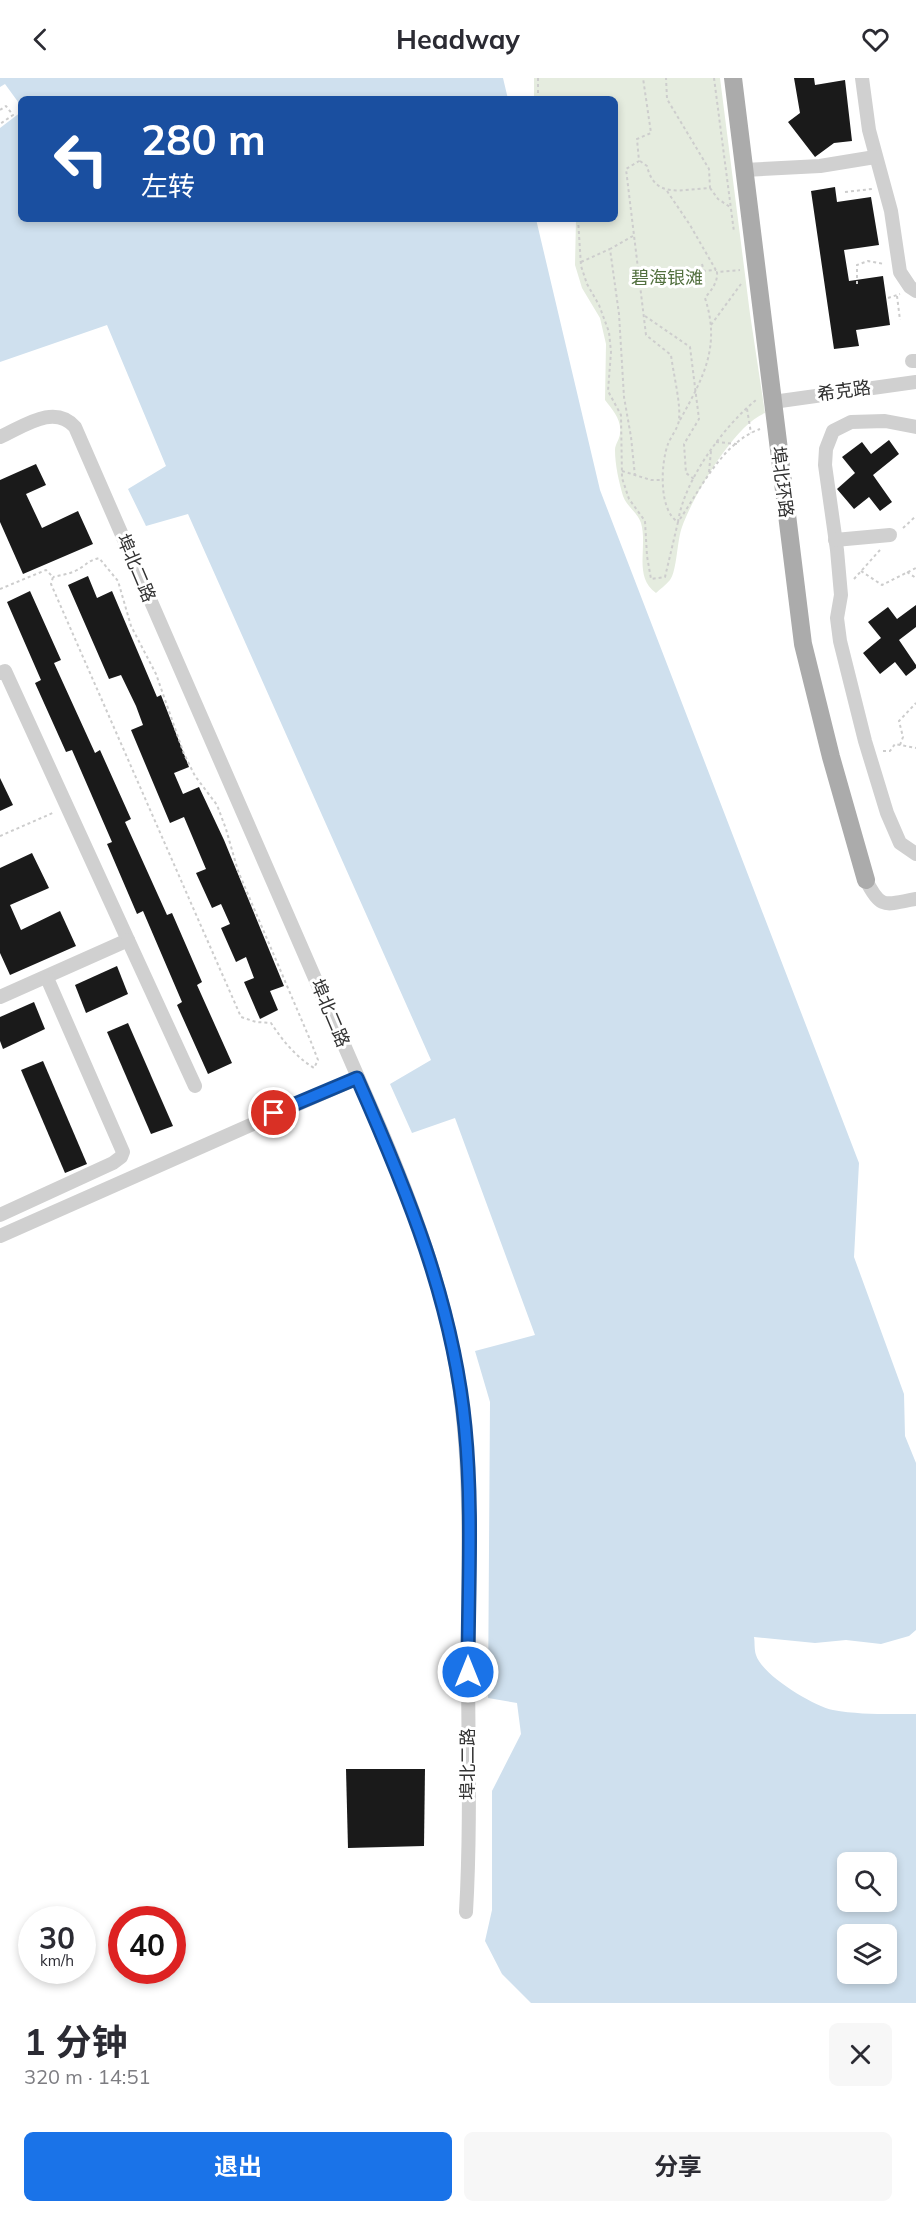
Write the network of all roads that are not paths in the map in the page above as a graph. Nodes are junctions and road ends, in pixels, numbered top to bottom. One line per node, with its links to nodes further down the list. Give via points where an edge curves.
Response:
1 (733, 78): 4 (main road, 埠北环路)
2 (862, 78): 3 (street)
3 (875, 157): 4 (street, via 820,166); 5 (street, via 885,187 900,272)
4 (744, 170): 7 (main road, 埠北环路)
5 (916, 291)
6 (916, 381): 7 (street, 希克路)
7 (765, 401): 14 (main road, 埠北环路, via 803,644)
8 (916, 427): 11 (street, via 885,421 850,422 833,432 825,465)
9 (0, 437): 19 (street, 埠北二路, via 48,416 65,418 75,427)
10 (890, 535): 11 (street)
11 (835, 540): 13 (street, via 841,595 837,618 840,641 867,749 900,843)
12 (2, 668): 16 (street)
13 (916, 854)
14 (866, 880): 15 (street, via 873,894 886,904)
15 (916, 899)
16 (128, 940): 17 (street); 20 (street)
17 (47, 978): 18 (street); 21 (street, via 123,1152 113,1163)
18 (0, 997)
19 (357, 1078): 22 (street); 23 (street, 埠北二路, via 421,1232 445,1313 461,1398 469,1555)
20 (195, 1086)
21 (0, 1215)
22 (0, 1236)
23 (466, 1912)

